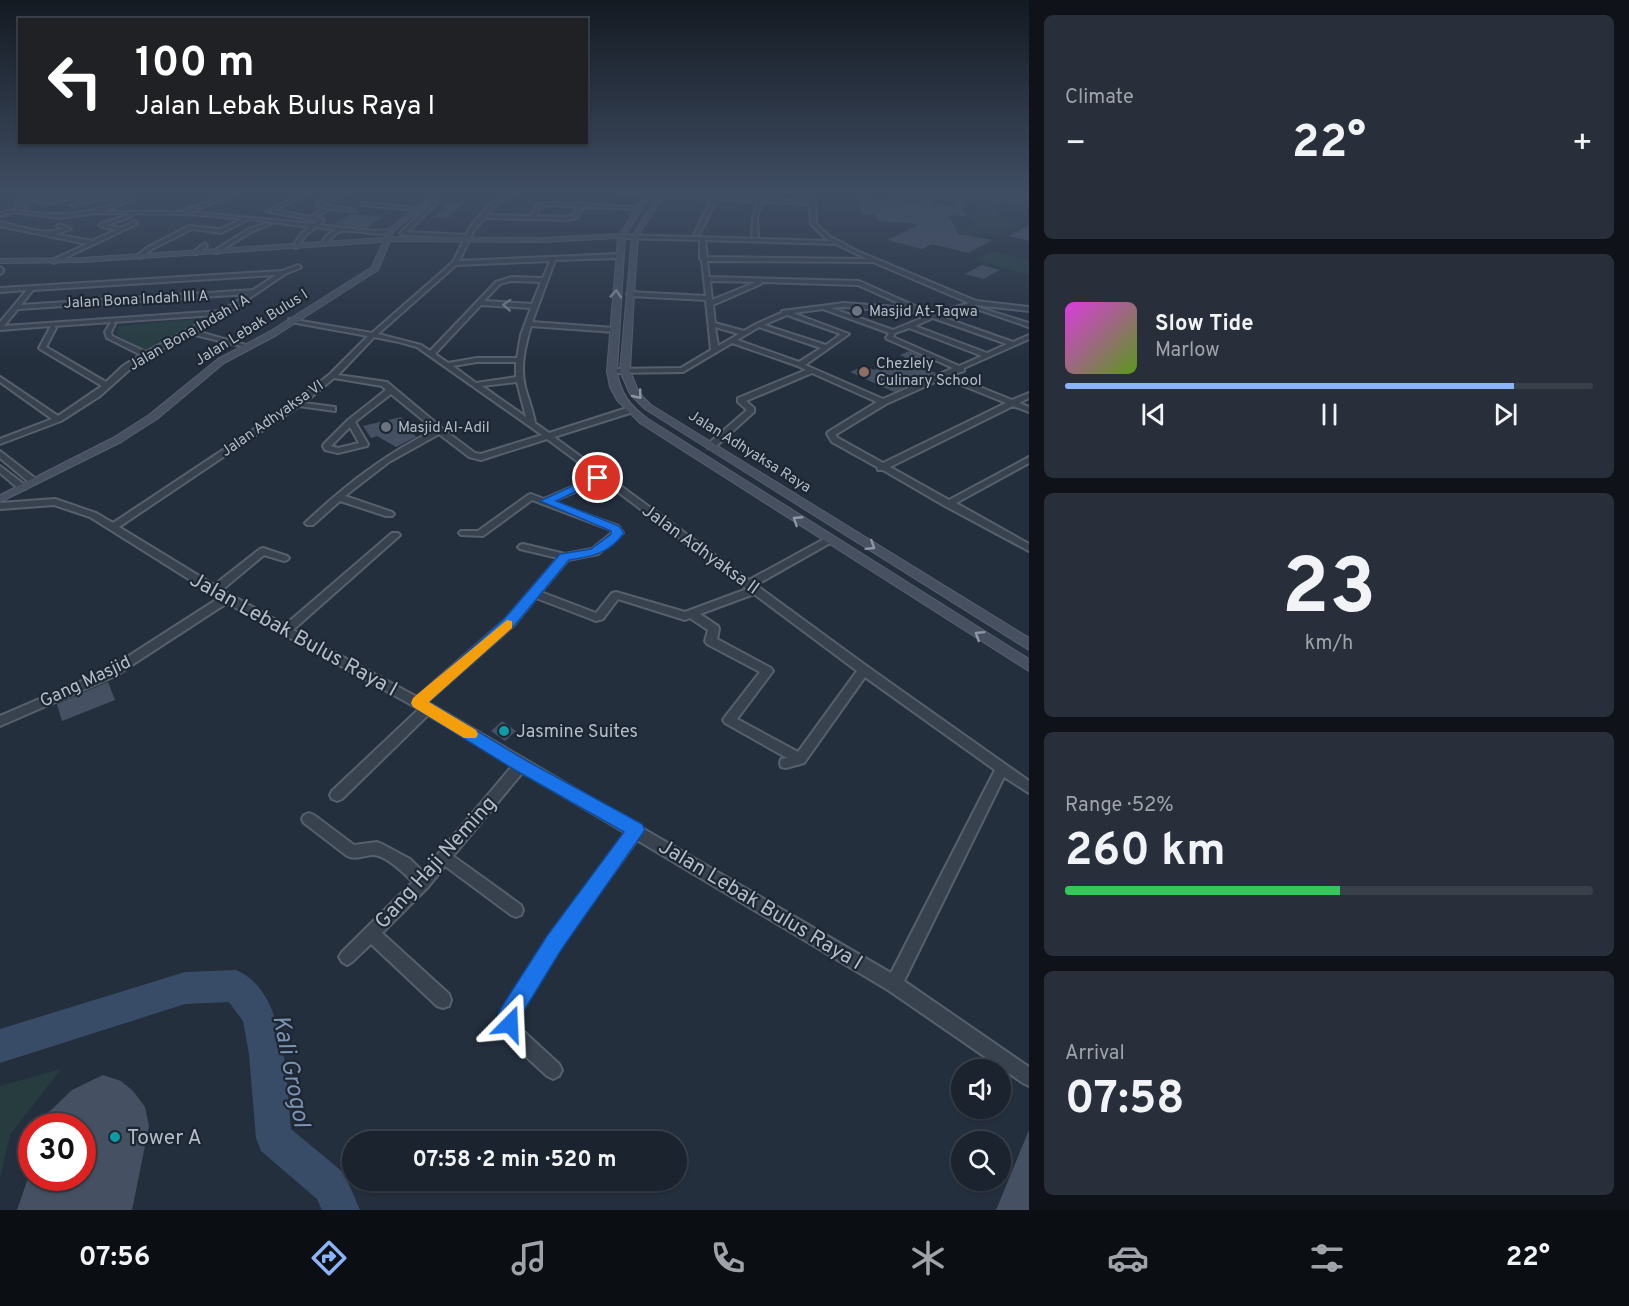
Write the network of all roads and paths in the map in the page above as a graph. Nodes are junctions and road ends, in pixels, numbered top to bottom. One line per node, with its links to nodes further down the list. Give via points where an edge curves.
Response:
1 (76, 250): 18 (street)
2 (147, 250): 14 (street)
3 (198, 250): 13 (street)
4 (235, 250): 12 (main road)
5 (270, 250): 21 (main road)
6 (382, 250): 44 (main road, Jalan Lebak Bulus I, via 375,268)
7 (461, 250): 20 (street, Jalan Adhyaksa VI)
8 (620, 250): 15 (main road, Jalan Adhyaksa Raya)
9 (634, 250): 30 (main road)
10 (702, 250): 16 (street)
11 (853, 250): 19 (street)
12 (214, 252): 13 (main road)
13 (195, 253): 14 (main road)
14 (141, 256): 18 (main road)
15 (619, 256): 17 (street); 53 (main road, Jalan Adhyaksa Raya, one-way to 15)
16 (703, 259): 19 (street); 24 (street)
17 (553, 260): 20 (street); 25 (street)
18 (54, 261): 21 (main road)
19 (877, 262): 33 (street)
20 (455, 263): 57 (street, Jalan Adhyaksa VI)
21 (0, 267)
22 (296, 268): 23 (street, Jalan Bona Indah I A)
23 (284, 269): 27 (street); 29 (street, Jalan Bona Indah I A)
24 (707, 279): 26 (street); 31 (street)
25 (546, 280): 32 (street, via 504,280 490,289); 34 (street)
26 (764, 281): 31 (street); 39 (street, via 853,282)
27 (31, 289): 28 (street); 36 (street)
28 (0, 290)
29 (257, 292): 36 (street, Jalan Bona Indah III A); 41 (street, Jalan Bona Indah I A)
30 (630, 294): 31 (street); 73 (main road)
31 (709, 301): 47 (street)
32 (481, 303): 34 (street, one-way to 32); 64 (street)
33 (973, 304): 38 (street); 42 (street); 49 (street)
34 (534, 306): 46 (street)
35 (816, 306): 37 (street); 40 (street); 43 (street)
36 (16, 307): 52 (street)
37 (884, 308): 39 (street); 43 (street)
38 (1029, 309)
39 (920, 311): 42 (street)
40 (784, 312): 48 (street); 62 (street, via 846,334)
41 (224, 313): 45 (street); 54 (street, Jalan Bona Indah I A)
42 (935, 315): 50 (street); 60 (street)
43 (855, 319): 55 (street)
44 (291, 320): 57 (street, Jalan Adhyaksa II); 61 (main road, Jalan Lebak Bulus I)
45 (113, 322): 51 (street); 52 (street); 65 (street, via 109,337)
46 (529, 324): 53 (street); 67 (street)
47 (712, 324): 56 (street); 63 (street)
48 (758, 325): 56 (street); 62 (street)
49 (1029, 325)
50 (910, 326): 55 (street); 66 (street)
51 (53, 328): 52 (street); 79 (street, via 42,348)
52 (0, 329)
53 (614, 330): 72 (main road, Jalan Adhyaksa Raya)
54 (192, 332): 61 (street); 65 (street, Jalan Bona Indah I A)
55 (893, 332): 70 (street, via 889,338)
56 (744, 333): 59 (street)
57 (373, 335): 64 (street, Jalan Adhyaksa II, via 411,343); 75 (street, Jalan Adhyaksa VI)
58 (1029, 337): 60 (street)
59 (732, 341): 63 (street); 68 (street)
60 (1013, 344): 66 (street)
61 (247, 347): 101 (main road, Jalan Lebak Bulus I, via 221,361 153,417 117,440)
62 (826, 347): 68 (street)
63 (714, 352): 73 (street, via 677,372)
64 (431, 354): 69 (street, Jalan Adhyaksa II)
65 (146, 356): 79 (street, Jalan Bona Indah I A)
66 (989, 356): 70 (street)
67 (520, 360): 69 (street); 77 (street)
68 (800, 364): 71 (street)
69 (448, 365): 78 (street, Jalan Adhyaksa II)
70 (961, 369): 74 (street)
71 (813, 370): 82 (street); 94 (street, via 741,400 751,410)
72 (612, 371): 73 (street); 86 (main road, Jalan Adhyaksa Raya, via 614,386)
73 (625, 371): 94 (main road, Jalan Adhyaksa Raya, one-way to 94, via 635,394 648,407)
74 (944, 375): 82 (street); 84 (street)
75 (333, 376): 80 (street, via 384,384); 83 (street, Jalan Adhyaksa VI)
76 (0, 379): 88 (street)
77 (520, 379): 78 (street); 90 (street)
78 (476, 385): 90 (street, Jalan Adhyaksa II)
79 (107, 386): 88 (street, Jalan Bona Indah I A)
80 (392, 390): 89 (street); 91 (street)
81 (1029, 395): 84 (street)
82 (883, 402): 97 (street, via 831,434)
83 (298, 404): 85 (street); 111 (street, Jalan Adhyaksa VI)
84 (1012, 404): 87 (street); 97 (street)
85 (332, 409)
86 (630, 410): 92 (street); 102 (main road, Jalan Adhyaksa Raya)
87 (1029, 411)
88 (58, 419): 93 (street, Jalan Bona Indah I A)
89 (351, 422)
90 (531, 425): 92 (street, Jalan Adhyaksa II)
91 (440, 431): 92 (street, via 472,455 485,458); 104 (street, via 387,457)
92 (548, 436): 99 (street, Jalan Adhyaksa II)
93 (0, 442)
94 (711, 446): 100 (main road, Jalan Adhyaksa Raya)
95 (0, 454): 101 (street)
96 (1029, 460): 107 (street)
97 (881, 468): 107 (street)
98 (0, 469): 103 (street)
99 (602, 477): 106 (street); 119 (street, Jalan Adhyaksa II)
100 (763, 478): 102 (main road); 125 (main road, Jalan Adhyaksa Raya, one-way to 125)
101 (33, 481): 103 (main road, Jalan Lebak Bulus I)
102 (744, 486): 114 (main road, Jalan Adhyaksa Raya, one-way to 102)
103 (22, 487): 105 (main road, Jalan Lebak Bulus I)
104 (338, 497): 109 (street); 110 (street)
105 (0, 499)
106 (546, 501): 112 (street, via 530,497 480,534); 117 (street, via 615,528 618,533 595,552)
107 (948, 504): 116 (street)
108 (0, 506): 111 (street, Jalan Lebak Bulus Raya I, via 65,504)
109 (389, 514)
110 (310, 523)
111 (112, 528): 120 (street, Jalan Lebak Bulus Raya I)
112 (464, 533)
113 (395, 535): 124 (street)
114 (829, 540): 119 (street); 126 (main road, Jalan Adhyaksa Raya, one-way to 114)
115 (524, 547): 117 (street)
116 (1029, 548)
117 (565, 557): 121 (street)
118 (284, 558): 120 (street, via 263,551)
119 (752, 587): 123 (street); 127 (street, Jalan Adhyaksa II)
120 (214, 591): 122 (street, Jalan Lebak Bulus Raya I)
121 (534, 593): 123 (street, via 598,617 616,595); 128 (street, via 510,622)
122 (227, 598): 124 (street, Jalan Lebak Bulus Raya I); 129 (street, Gang Masjid, via 111,674)
123 (688, 615): 130 (street, via 714,629 711,641 767,671 729,720)
124 (286, 630): 128 (street, Jalan Lebak Bulus Raya I)
125 (1029, 645)
126 (1029, 666)
127 (864, 670): 130 (street); 133 (street, Jalan Adhyaksa II)
128 (423, 705): 132 (street, Jalan Lebak Bulus Raya I); 135 (street)
129 (0, 721)
130 (800, 759): 131 (street)
131 (786, 763)
132 (521, 765): 137 (street, Jalan Lebak Bulus Raya I); 138 (street, Gang Haji Neming)
133 (1002, 769): 134 (street, Jalan Adhyaksa II); 143 (street)
134 (1029, 788)
135 (337, 795)
136 (309, 819): 139 (street, via 352,852 377,848 405,864)
137 (636, 830): 143 (street, Jalan Lebak Bulus Raya I); 145 (street, via 554,943 509,1015 514,1034)
138 (445, 858): 139 (street, Gang Haji Neming); 140 (street)
139 (423, 882): 141 (street, Gang Haji Neming)
140 (516, 910)
141 (372, 933): 142 (street, Gang Haji Neming); 144 (street)
142 (347, 957)
143 (894, 984): 146 (street, Jalan Lebak Bulus Raya I)
144 (443, 1000)
145 (553, 1070)
146 (1029, 1077)

